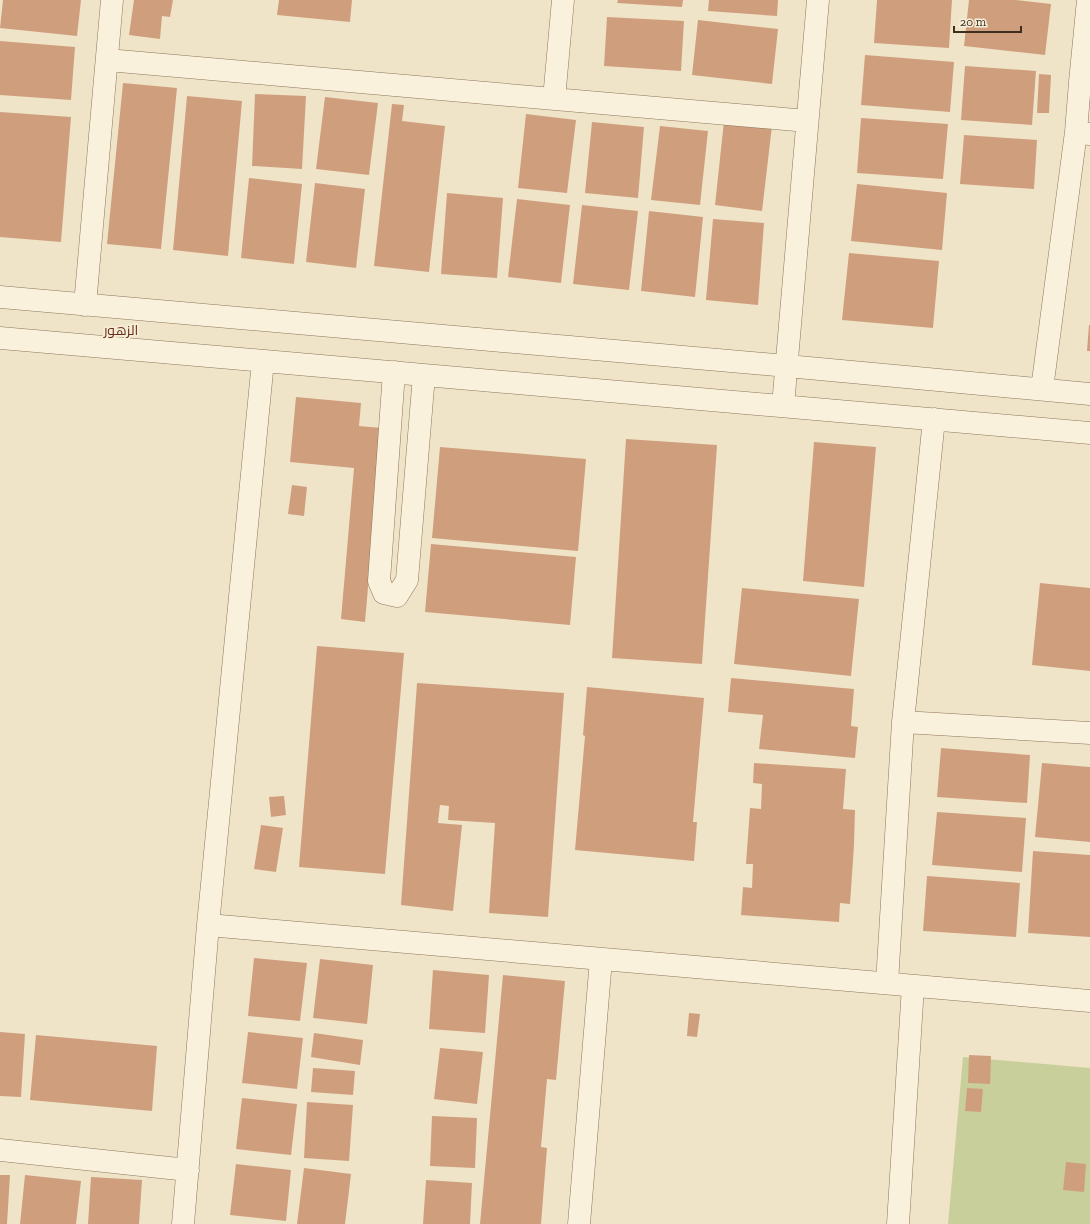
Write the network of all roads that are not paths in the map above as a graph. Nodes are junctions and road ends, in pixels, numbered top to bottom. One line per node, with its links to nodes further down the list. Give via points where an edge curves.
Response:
1 (112, 0): 5 (street)
2 (563, 0): 6 (street)
3 (818, 0): 7 (street)
4 (1088, 0): 8 (street, via 1080,82)
5 (107, 60): 6 (street); 10 (street)
6 (554, 99): 7 (street)
7 (807, 121): 13 (street)
8 (1083, 133): 16 (street)
9 (0, 297): 10 (street)
10 (85, 305): 13 (street)
11 (0, 338): 12 (street)
12 (263, 361): 14 (street); 23 (street)
13 (787, 366): 16 (street); 18 (street)
14 (394, 372): 15 (street); 15 (street, via 379,581 384,593 397,596 407,580)
15 (424, 375): 18 (street)
16 (1042, 389): 17 (street)
17 (1090, 394)
18 (783, 406): 19 (street)
19 (934, 419): 20 (street); 21 (street)
20 (1090, 433)
21 (903, 722): 22 (street); 25 (street)
22 (1090, 733)
23 (208, 925): 24 (street); 29 (street)
24 (601, 959): 25 (street); 31 (street)
25 (887, 983): 26 (street)
26 (914, 986): 27 (street); 32 (street)
27 (1090, 1001)
28 (0, 1150): 29 (street)
29 (188, 1170): 30 (street)
30 (183, 1224)
31 (579, 1224)
32 (898, 1224)

